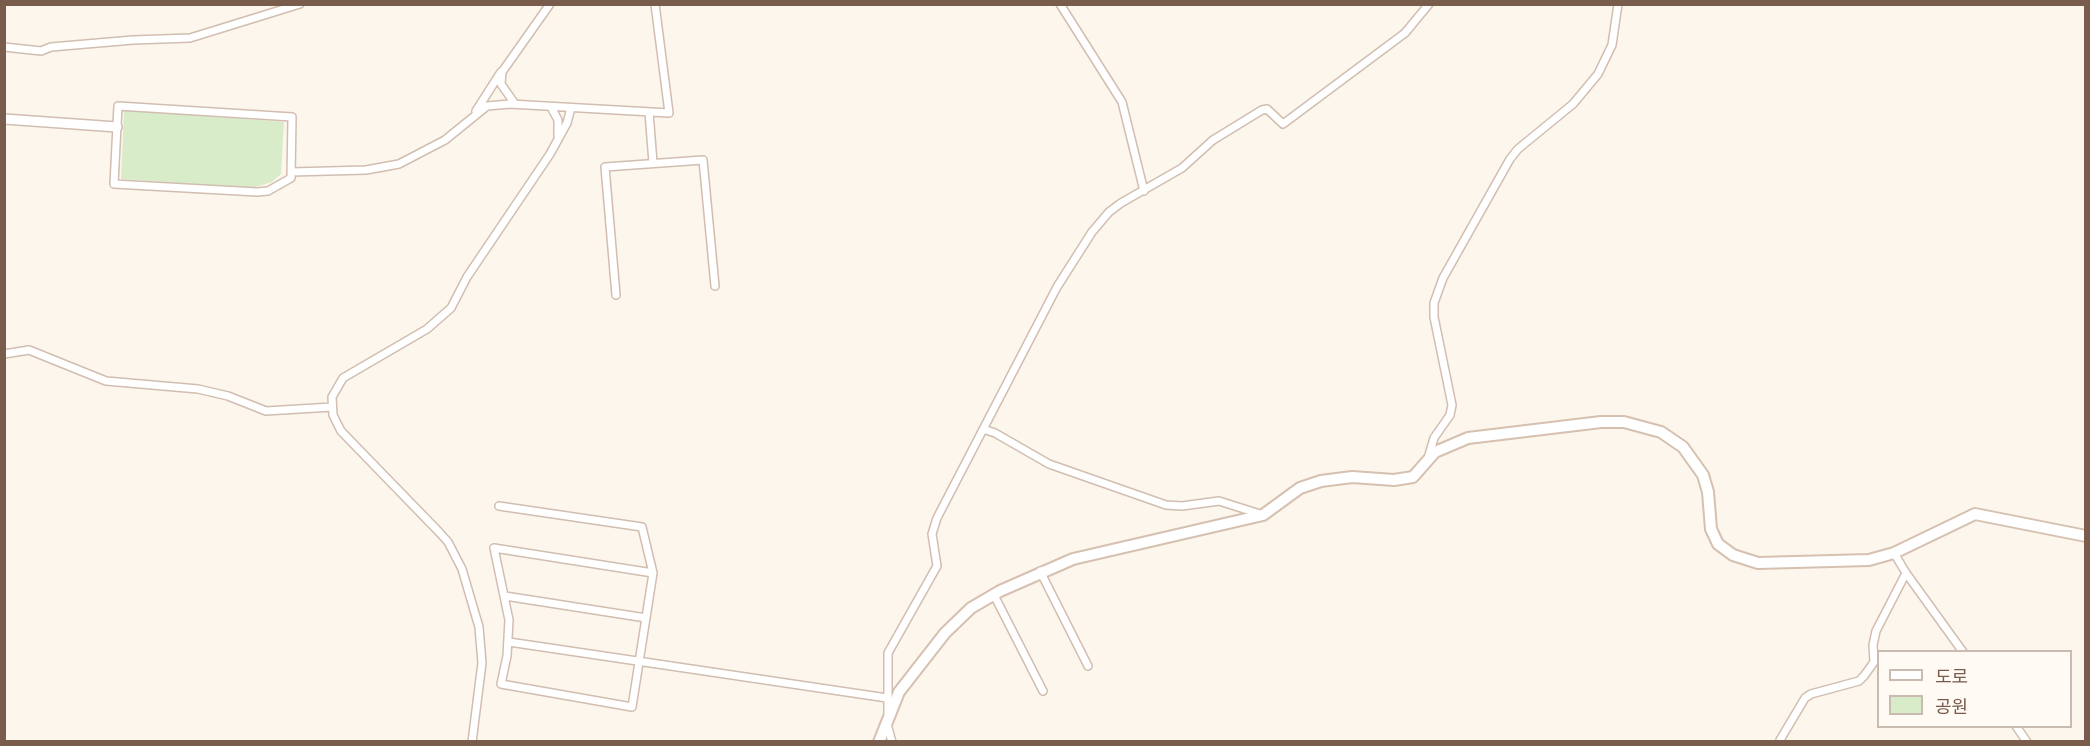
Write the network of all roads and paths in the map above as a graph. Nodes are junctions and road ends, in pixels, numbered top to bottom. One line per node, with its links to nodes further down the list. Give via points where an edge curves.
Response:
1 (300, 4): 7 (street, via 190,38 133,39 42,51)
2 (550, 4): 8 (street)
3 (655, 4): 12 (street, via 669,113)
4 (1060, 4): 19 (street, via 1122,102)
5 (1429, 4): 19 (street, via 1404,33 1283,124 1267,109 1262,110)
6 (1618, 4): 25 (street, via 1612,45 1598,74 1573,104 1510,159 1443,278 1434,317 1452,405 1432,443)
7 (4, 47)
8 (502, 72): 9 (street, via 501,84 509,99); 13 (street)
9 (518, 105): 10 (street); 13 (street, via 487,106)
10 (551, 107): 11 (street); 16 (street, via 558,120)
11 (571, 108): 12 (street); 16 (street)
12 (649, 112): 17 (street)
13 (473, 116): 18 (street, via 438,144 399,164 366,170)
14 (4, 119): 15 (street)
15 (117, 127): 18 (street, via 114,184 258,192 281,185 291,178); 18 (street, via 118,106 292,117)
16 (558, 136): 23 (street, via 544,165 467,277 451,308 420,334 343,378 334,389)
17 (653, 163): 20 (street, via 703,160); 21 (street, via 605,167)
18 (291, 172)
19 (1144, 191): 24 (street, via 1109,212 1078,254)
20 (715, 286)
21 (616, 295)
22 (4, 354): 23 (street, via 29,351 106,381 198,389 266,411)
23 (332, 407): 45 (street, via 341,431 448,542 462,569 479,627 482,663)
24 (983, 429): 27 (street, via 1049,464 1166,505 1219,501); 41 (street, via 933,527 938,560 934,574 891,644)
25 (1428, 461): 27 (main road, via 1417,474 1406,479 1352,477 1307,485); 29 (main road, via 1442,448 1468,438 1624,422 1668,435 1690,455 1706,484 1714,537 1733,555 1771,564 1869,560)
26 (499, 506): 31 (street, via 642,527)
27 (1263, 515): 30 (main road, via 1094,553)
28 (2085, 536): 29 (main road, via 1975,514)
29 (1894, 553): 32 (street)
30 (1040, 572): 33 (main road); 39 (street)
31 (652, 573): 34 (street, via 494,548); 35 (street)
32 (1906, 573): 37 (street); 44 (street, via 1876,631 1874,662 1864,676 1805,698)
33 (994, 595): 40 (street); 42 (main road, via 952,625 899,693)
34 (505, 596): 35 (street); 36 (street)
35 (646, 618): 38 (street)
36 (509, 642): 38 (street); 38 (street, via 501,684 632,707)
37 (1962, 650)
38 (640, 662): 41 (street)
39 (1088, 666)
40 (1043, 691)
41 (887, 698): 42 (street)
42 (887, 717): 46 (main road); 47 (street)
43 (2017, 728): 48 (street)
44 (1780, 740)
45 (472, 741)
46 (879, 741)
47 (892, 741)
48 (2027, 741)

